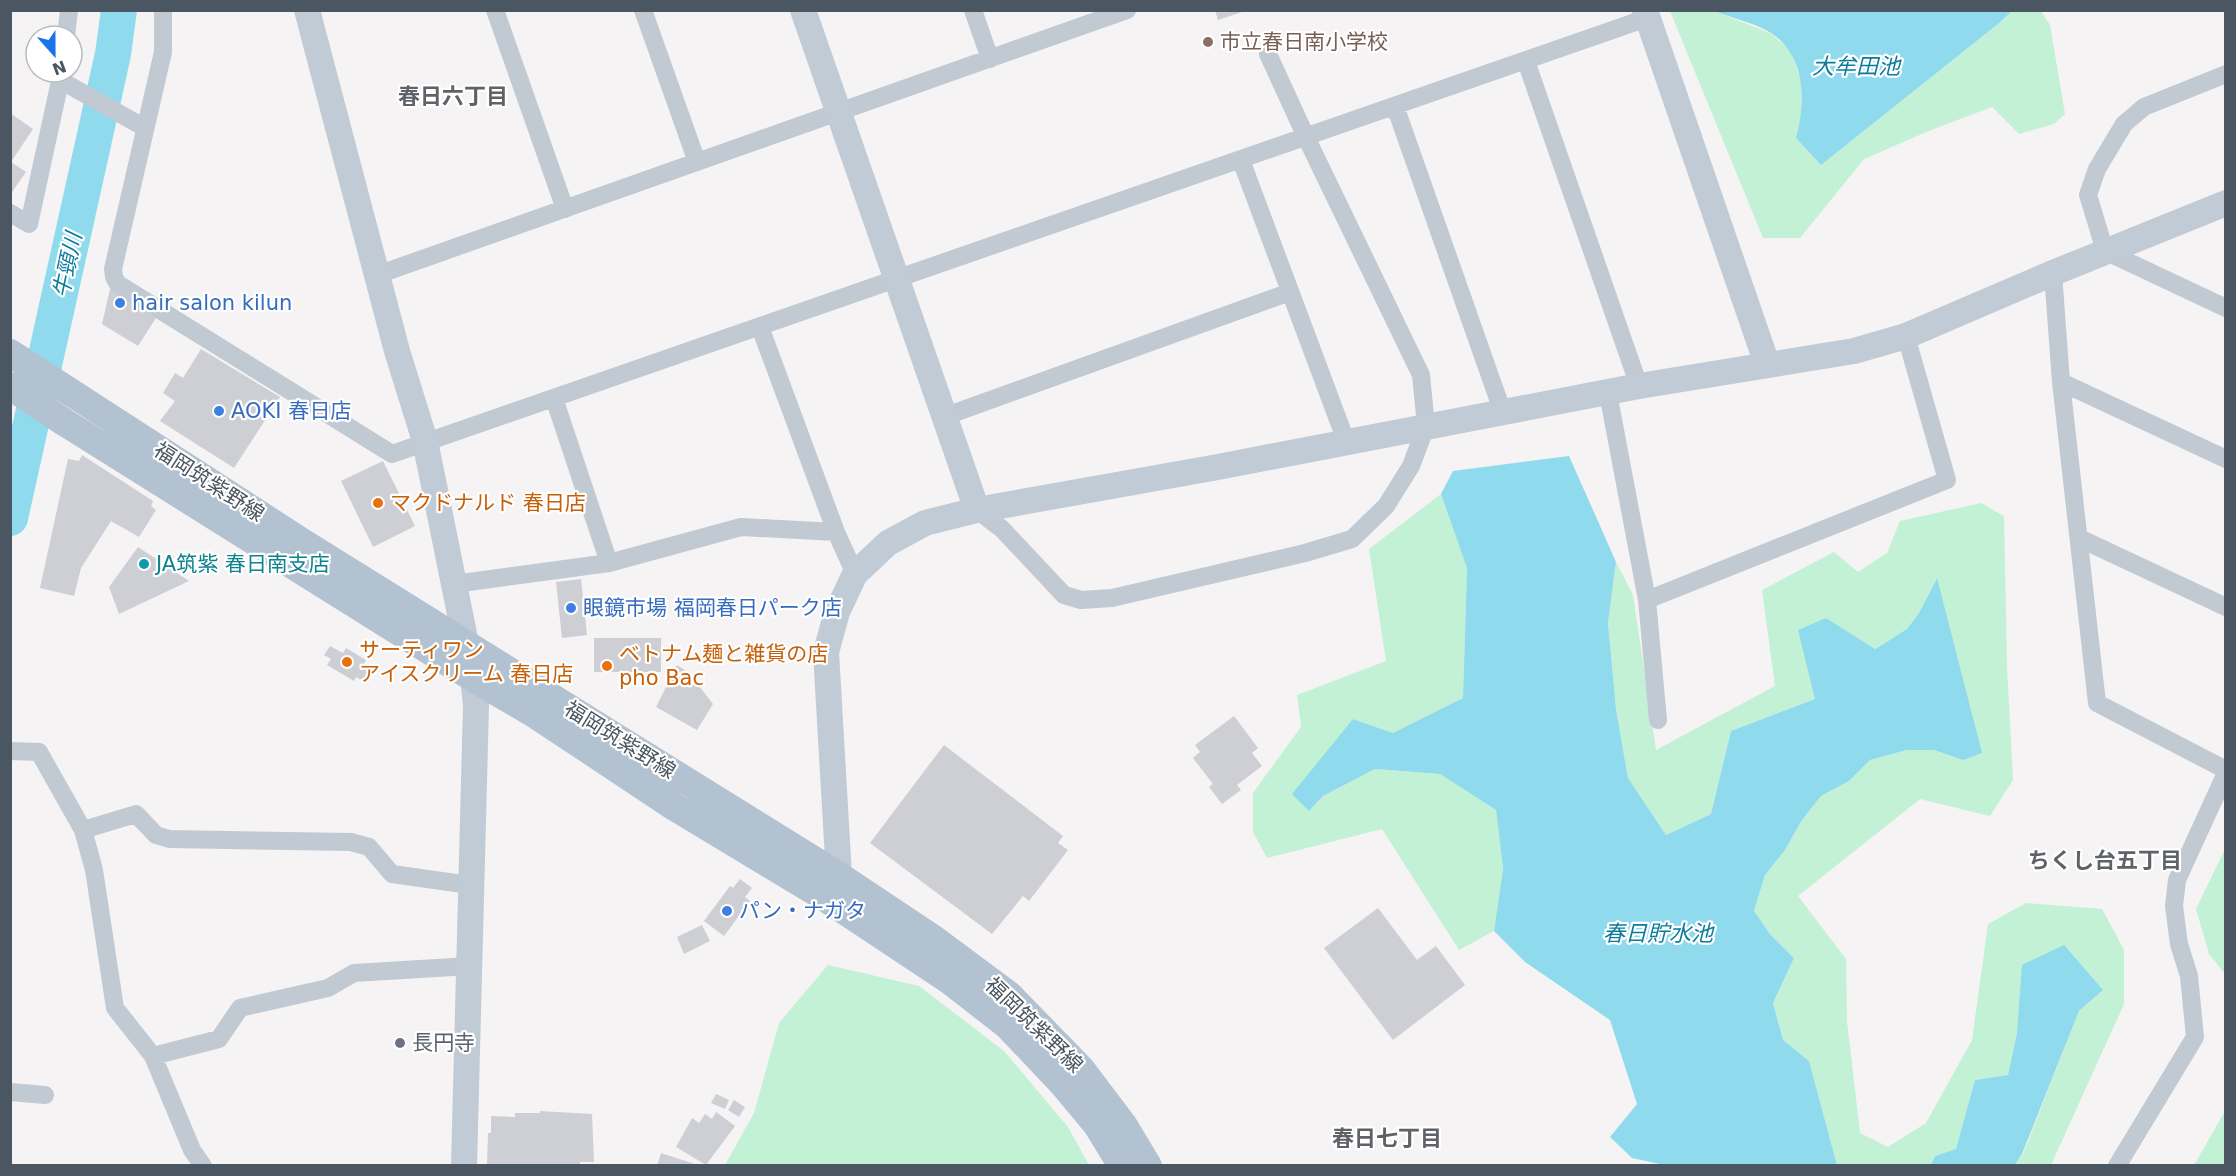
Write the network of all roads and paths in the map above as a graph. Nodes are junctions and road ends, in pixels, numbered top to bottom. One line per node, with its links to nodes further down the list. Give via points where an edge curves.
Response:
1 (164, 10): 17 (street, via 163,52)
2 (307, 10): 26 (street)
3 (495, 10): 22 (street)
4 (644, 10): 20 (street)
5 (803, 10): 16 (street)
6 (973, 10): 10 (street)
7 (1127, 10): 10 (street)
8 (1646, 14): 11 (street); 33 (street)
9 (1268, 54): 18 (street)
10 (990, 59): 16 (street)
11 (1526, 61): 15 (street); 36 (street)
12 (2226, 74): 24 (street, via 2144,107 2124,124 2097,169 2088,195)
13 (63, 84): 23 (street, via 29,224)
14 (72, 84): 17 (street)
15 (1395, 106): 18 (street); 39 (street)
16 (839, 112): 20 (street); 27 (street)
17 (139, 125): 42 (street, via 113,269 118,284 392,454)
18 (1306, 137): 19 (street); 41 (street, via 1421,375)
19 (1241, 160): 27 (street); 28 (street)
20 (697, 162): 22 (street)
21 (2226, 203): 24 (street)
22 (565, 209): 26 (street)
23 (10, 213)
24 (2105, 252): 25 (street); 29 (street)
25 (2053, 273): 31 (street); 34 (street)
26 (377, 275): 42 (street)
27 (897, 279): 30 (street); 40 (street)
28 (1290, 292): 40 (street); 43 (street)
29 (2226, 308)
30 (760, 327): 38 (street); 46 (street)
31 (1906, 336): 33 (street, via 1854,351); 51 (street, via 1947,480)
32 (10, 353): 53 (main road, 福岡筑紫野線)
33 (1767, 364): 36 (street)
34 (2061, 382): 44 (street); 47 (street)
35 (10, 386): 54 (main road, 福岡筑紫野線)
36 (1639, 386): 37 (street)
37 (1608, 393): 39 (street); 51 (street)
38 (554, 398): 42 (street); 48 (street)
39 (1503, 413): 41 (street)
40 (946, 416): 45 (street)
41 (1425, 426): 43 (street); 45 (street, via 1411,466 1386,506 1352,540 1112,598 1081,600 1064,595 1002,529)
42 (425, 441): 50 (street)
43 (1346, 441): 45 (street)
44 (2226, 459)
45 (977, 510): 49 (street, via 925,523 888,543)
46 (836, 532): 48 (street, via 741,526); 49 (street)
47 (2079, 538): 52 (street); 57 (street, via 2097,703)
48 (609, 563): 50 (street)
49 (855, 574): 59 (street, via 837,612 826,652)
50 (454, 584): 53 (street)
51 (1647, 600): 55 (street)
52 (2226, 607)
53 (467, 645): 54 (street); 59 (main road, 福岡筑紫野線)
54 (473, 678): 60 (street, via 476,705); 67 (main road, 福岡筑紫野線, via 536,714 673,806 824,897 949,980 1008,1026 1063,1084 1097,1125)
55 (1658, 720)
56 (10, 751): 58 (street, via 39,752)
57 (2226, 771): 69 (street, via 2177,880 2174,906 2195,1037)
58 (83, 830): 60 (street, via 136,814 156,835 169,839 351,842 369,847 392,874); 62 (street, via 94,870 115,1008)
59 (839, 876): 68 (main road, 福岡筑紫野線, via 1009,995 1081,1069)
60 (471, 885): 61 (street)
61 (470, 966): 62 (street, via 354,973 327,988 240,1008 219,1039); 65 (street)
62 (153, 1056): 66 (street, via 192,1150)
63 (10, 1092): 64 (street)
64 (45, 1095)
65 (462, 1165)
66 (203, 1166)
67 (1122, 1166)
68 (1148, 1166)
69 (2118, 1166)

